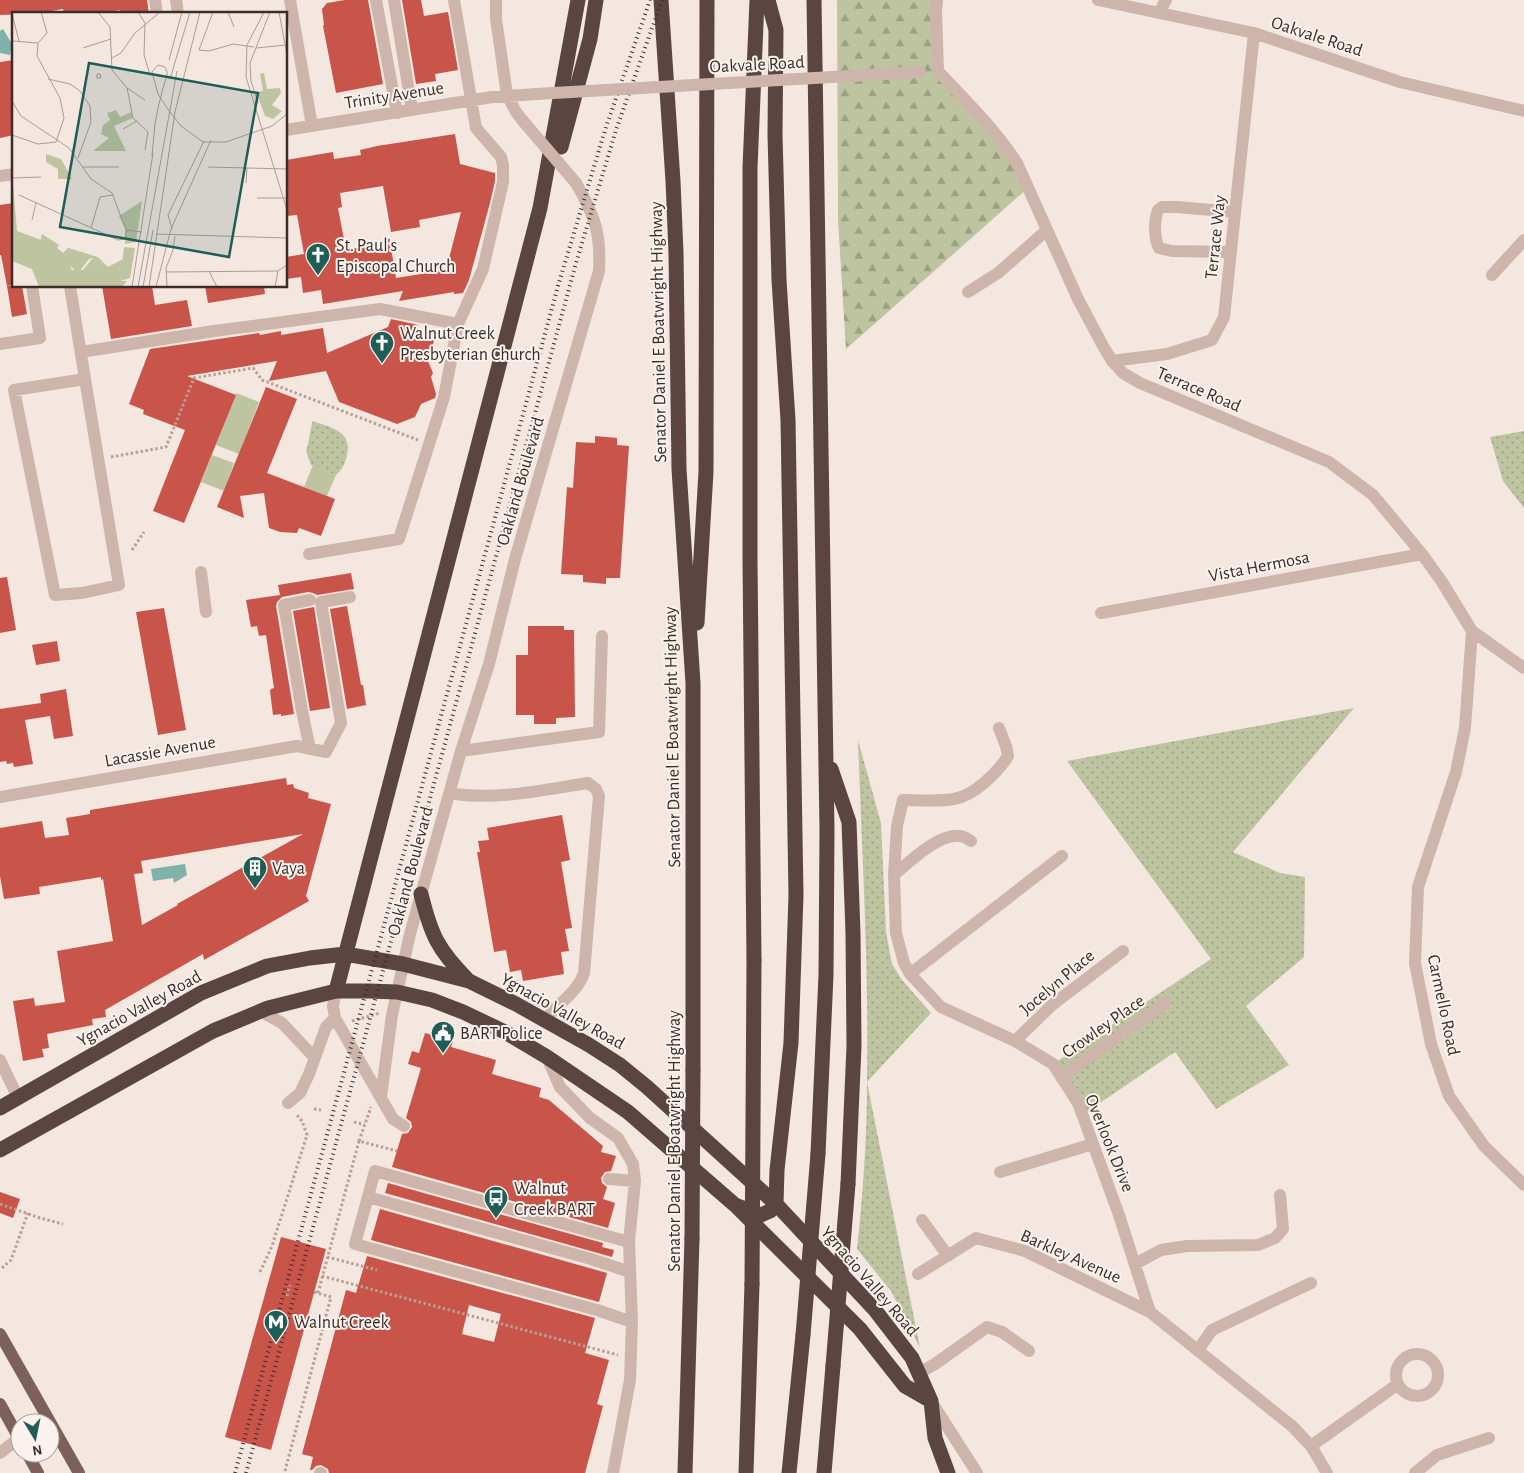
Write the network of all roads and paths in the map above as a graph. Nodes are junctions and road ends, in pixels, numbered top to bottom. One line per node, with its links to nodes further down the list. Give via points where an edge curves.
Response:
1 (290, 0): 24 (street)
2 (376, 0): 23 (street)
3 (394, 0): 21 (street)
4 (454, 0): 20 (street)
5 (496, 0): 19 (street, Oakland Boulevard)
6 (578, 0): 26 (highway)
7 (596, 0): 26 (highway, via 574,104)
8 (661, 0): 54 (highway, Senator Daniel E Boatwright Highway, via 676,253 679,469)
9 (707, 0): 54 (highway, via 706,472)
10 (757, 0): 138 (highway, bridge, via 750,168 754,960 752,1284)
11 (768, 0): 103 (highway, via 776,30 779,280 791,502 796,851 794,1005)
12 (814, 0): 58 (highway)
13 (938, 0): 18 (street)
14 (1098, 0): 16 (street, Oakvale Road)
15 (1166, 0): 16 (street)
16 (1159, 13): 17 (street, Oakvale Road)
17 (1254, 34): 22 (street, Oakvale Road, via 1400,82); 27 (street, Terrace Way)
18 (938, 71): 19 (street, Oakvale Road, bridge); 28 (street, Terrace Road, via 1006,145)
19 (507, 95): 20 (street, Trinity Avenue); 57 (street, Oakland Boulevard, bridge, via 516,112 576,183 586,200 598,232 599,271 515,559 489,664)
20 (472, 100): 21 (street, Trinity Avenue); 35 (street, via 476,128 501,156 503,182 483,269)
21 (412, 110): 23 (street, Trinity Avenue)
22 (1524, 111)
23 (397, 113): 24 (street, Trinity Avenue)
24 (312, 126): 25 (street, Trinity Avenue)
25 (288, 130)
26 (540, 208): 66 (highway)
27 (1235, 212): 30 (street, Terrace Way); 30 (street, via 1168,206 1158,210 1156,215 1156,238 1160,248)
28 (1047, 230): 34 (street, via 998,273); 38 (street, Terrace Road, via 1078,299)
29 (1524, 240): 31 (street)
30 (1231, 252): 38 (street, Terrace Way, via 1224,317 1212,340 1167,354)
31 (1492, 275)
32 (32, 288): 36 (street, via 40,338)
33 (70, 288): 37 (street)
34 (968, 292)
35 (458, 324): 37 (street, via 380,309); 40 (street, via 444,397)
36 (0, 344)
37 (81, 352): 39 (street)
38 (1112, 361): 45 (street, Terrace Road, via 1140,384 1329,462 1373,495)
39 (85, 379): 41 (street); 41 (street, via 14,390 55,595 119,585)
40 (430, 444): 41 (path, via 262,380 253,368 194,378 166,448); 44 (street, via 399,540)
41 (98, 459)
42 (144, 532): 43 (path)
43 (132, 550)
44 (309, 554)
45 (1422, 554): 50 (street, Vista Hermosa); 51 (street, Terrace Road)
46 (202, 572): 49 (street)
47 (350, 597): 56 (street, Lacassie Avenue, via 321,602 341,723 326,752)
48 (310, 600): 56 (street, via 284,605)
49 (206, 612)
50 (1101, 613)
51 (1472, 631): 53 (street, Terrace Road); 99 (street, Carmello Road, via 1465,728 1458,763 1418,887 1414,963 1431,1044 1449,1096 1484,1146)
52 (602, 636): 57 (street, via 599,732)
53 (1524, 668)
54 (693, 683): 137 (highway, Senator Daniel E Boatwright Highway, bridge, via 692,1239)
55 (999, 728): 63 (street, Overlook Drive, via 1008,756 984,782 956,799 903,800 897,826)
56 (310, 749): 60 (street, Lacassie Avenue, via 289,747)
57 (461, 751): 59 (street, Oakland Boulevard)
58 (827, 758): 139 (highway, bridge, via 826,974 818,1154); 140 (highway, bridge, via 849,822 854,1046 848,1184)
59 (449, 793): 64 (street, Oakland Boulevard); 76 (street, via 510,795 588,783 599,796 584,973 575,990)
60 (0, 797)
61 (971, 841): 63 (street, via 960,836 942,839)
62 (1062, 856): 68 (street)
63 (894, 875): 68 (street, Overlook Drive, via 896,933)
64 (421, 894): 67 (street, Oakland Boulevard); 69 (highway, via 433,936)
65 (1122, 951): 78 (street, Jocelyn Place, via 1052,1004)
66 (345, 954): 67 (highway, Ygnacio Valley Road); 70 (highway); 83 (highway, Ygnacio Valley Road, via 267,966 201,993)
67 (403, 964): 69 (highway, Ygnacio Valley Road); 71 (street, Oakland Boulevard)
68 (910, 974): 78 (street, Overlook Drive, via 941,1007)
69 (469, 981): 76 (highway, Ygnacio Valley Road)
70 (336, 991): 71 (highway); 73 (highway); 75 (street)
71 (397, 992): 80 (highway, via 432,1000 462,1012); 84 (street, Oakland Boulevard)
72 (1166, 1003): 82 (street, Crowley Place)
73 (260, 1011): 79 (street, via 282,1023); 94 (highway, via 213,1031)
74 (380, 1013): 77 (path)
75 (335, 1018): 79 (street, via 326,1027); 84 (street)
76 (544, 1020): 103 (highway, Ygnacio Valley Road, via 620,1064)
77 (351, 1021)
78 (1015, 1041): 82 (street, Overlook Drive, via 1053,1064)
79 (314, 1057): 86 (street)
80 (547, 1057): 98 (street, via 560,1087 590,1118 618,1138 633,1164); 104 (highway, via 628,1112)
81 (0, 1060): 83 (street)
82 (1061, 1077): 93 (street, Overlook Drive, via 1078,1103)
83 (18, 1098): 85 (highway, Ygnacio Valley Road)
84 (377, 1101): 90 (path); 91 (street)
85 (0, 1108)
86 (291, 1108): 114 (path, via 302,1121 307,1135 272,1246)
87 (314, 1108): 88 (path)
88 (320, 1110)
89 (354, 1122): 90 (path)
90 (365, 1125): 92 (path)
91 (404, 1126)
92 (360, 1141): 95 (path); 110 (path)
93 (1093, 1144): 96 (street); 111 (street, Overlook Drive)
94 (0, 1150)
95 (397, 1150)
96 (1000, 1172)
97 (609, 1179): 98 (street)
98 (634, 1181): 108 (street)
99 (1524, 1185)
100 (1280, 1195): 111 (street, via 1283,1229 1275,1238 1258,1245 1187,1246 1161,1250)
101 (368, 1197): 108 (street, via 375,1170); 115 (street); 122 (street, via 355,1244)
102 (0, 1204): 105 (path)
103 (776, 1204): 104 (highway, via 761,1216); 127 (highway, Ygnacio Valley Road, via 875,1310 912,1358)
104 (735, 1205): 129 (highway, via 860,1329 905,1386)
105 (28, 1213): 107 (path); 112 (path, via 12,1260)
106 (922, 1220): 109 (street)
107 (63, 1224)
108 (629, 1242): 115 (street)
109 (948, 1256): 116 (street); 121 (street, Barkley Avenue, via 976,1238 1025,1251)
110 (327, 1257): 113 (path); 117 (path)
111 (1135, 1264): 121 (street, Overlook Drive)
112 (2, 1268)
113 (377, 1270)
114 (260, 1272)
115 (630, 1272): 122 (street)
116 (918, 1274)
117 (322, 1276): 126 (path); 134 (path, via 316,1292 331,1297)
118 (1311, 1283): 124 (street, via 1212,1330)
119 (290, 1285): 120 (path)
120 (288, 1296)
121 (1150, 1312): 124 (street)
122 (632, 1322): 126 (street)
123 (0, 1334): 135 (main road)
124 (1198, 1350): 133 (street, via 1292,1426)
125 (1030, 1351): 127 (street, via 1002,1332 987,1327)
126 (631, 1359): 136 (street)
127 (919, 1373): 129 (highway, Ygnacio Valley Road)
128 (1398, 1384): 133 (street)
129 (932, 1401): 141 (highway, via 935,1438); 142 (street)
130 (0, 1404): 131 (main road)
131 (10, 1422)
132 (1488, 1438): 144 (street, via 1437,1455)
133 (1311, 1446): 143 (street)
134 (285, 1471)
135 (79, 1473)
136 (614, 1473)
137 (685, 1473)
138 (746, 1473)
139 (789, 1473)
140 (824, 1473)
141 (948, 1473)
142 (977, 1473)
143 (1327, 1473)
144 (1414, 1473)

